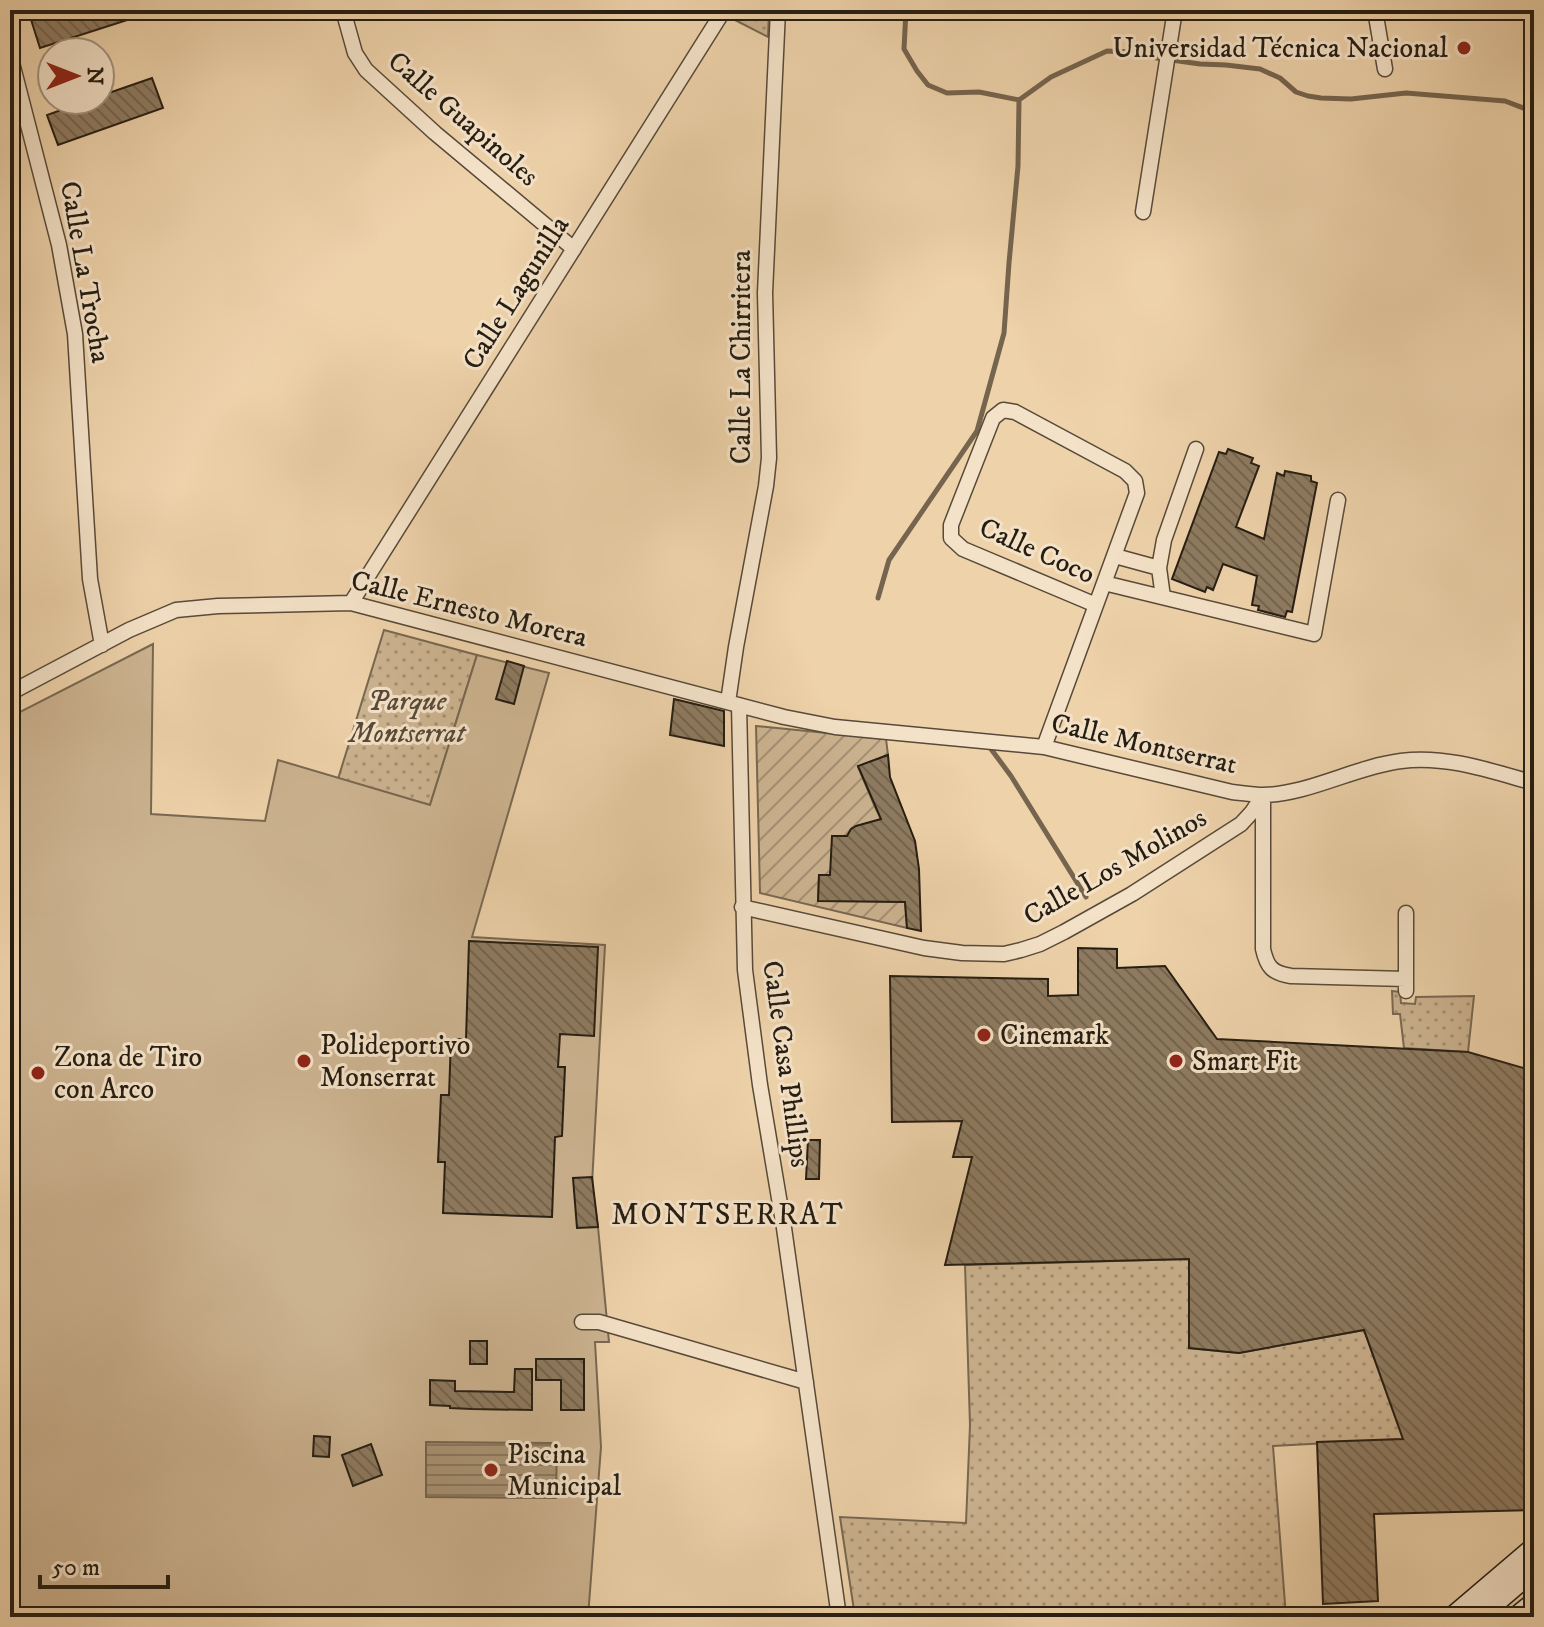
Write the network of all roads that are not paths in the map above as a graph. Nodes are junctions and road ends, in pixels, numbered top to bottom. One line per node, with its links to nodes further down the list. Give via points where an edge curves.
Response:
1 (343, 10): 9 (street, Calle Guapinoles, via 355,53 366,70)
2 (724, 10): 9 (street, Calle Lagunilla)
3 (778, 10): 20 (street, Calle La Chirritera, via 765,293 769,458 736,647)
4 (1175, 10): 8 (street)
5 (1375, 10): 7 (street)
6 (10, 55): 18 (street, Calle La Trocha, via 59,245 75,334 90,579)
7 (1385, 69)
8 (1143, 212)
9 (574, 249): 16 (street, Calle Lagunilla)
10 (1196, 449): 13 (street)
11 (1338, 500): 15 (street, via 1314,634)
12 (1115, 556): 13 (street); 14 (street, Calle Coco); 17 (street, Calle Coco, via 1137,493 1135,481 1015,412 1003,410 993,418 951,525 951,538 963,549)
13 (1159, 568): 15 (street)
14 (1104, 583): 15 (street); 17 (street, Calle Coco)
15 (1163, 597)
16 (351, 603): 18 (street, Calle Ernesto Morera, via 176,610); 20 (street, Calle Ernesto Morera)
17 (1096, 605): 21 (street, Calle Coco)
18 (102, 645): 19 (street, Calle Ernesto Morera)
19 (10, 693)
20 (734, 703): 21 (street, Calle Montserrat, via 835,727); 24 (street, Calle Casa Phillips)
21 (1044, 747): 23 (street, Calle Montserrat)
22 (1534, 783): 23 (street, Calle Montserrat, via 1470,765 1414,760)
23 (1263, 795): 24 (street, Calle Los Molinos, via 1241,824 1132,894 1021,950 987,955 924,948); 25 (street, via 1263,949 1273,971 1406,985)
24 (742, 907): 27 (street, Calle Casa Phillips, via 761,1094)
25 (1406, 913)
26 (582, 1322): 27 (street, via 599,1322)
27 (806, 1382): 31 (street, Calle Casa Phillips)
28 (1534, 1548): 32 (main road)
29 (1534, 1569): 33 (main road)
30 (1534, 1603): 34 (main road)
31 (839, 1617)
32 (1453, 1617)
33 (1478, 1617)
34 (1517, 1617)

